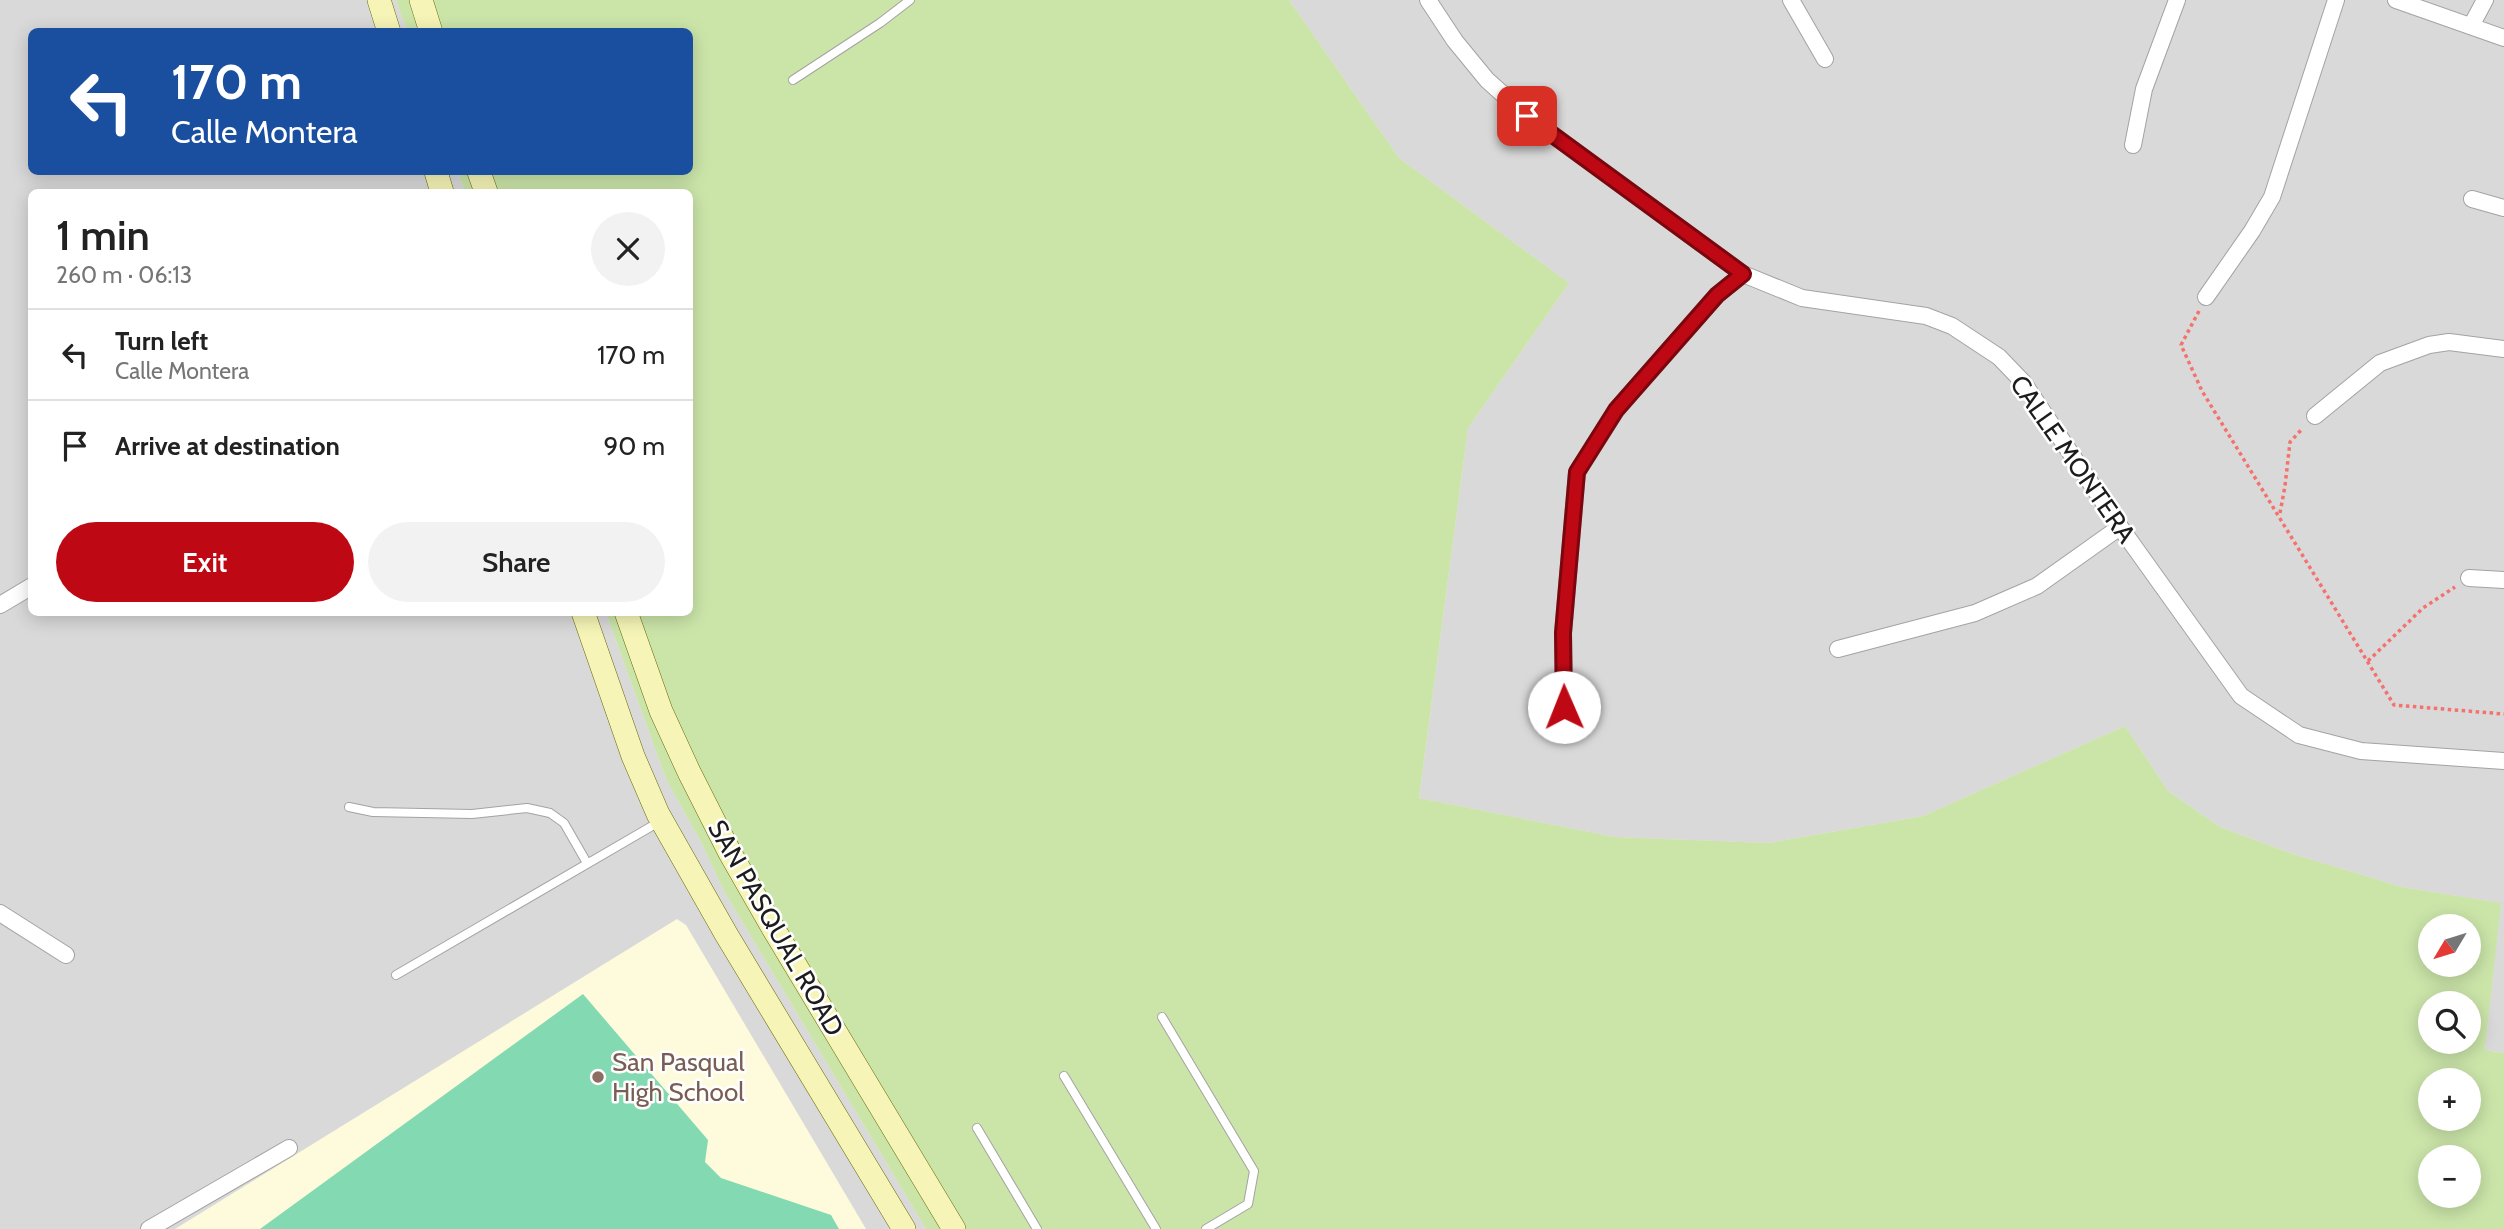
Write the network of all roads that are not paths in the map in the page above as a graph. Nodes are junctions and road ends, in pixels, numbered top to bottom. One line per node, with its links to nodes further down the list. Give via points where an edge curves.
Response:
1 (379, 0): 11 (main road)
2 (421, 0): 12 (main road)
3 (910, 0): 15 (lane)
4 (1428, 0): 19 (street, CALLE MONTERA, via 1487,80 1527,116)
5 (1791, 0): 14 (street)
6 (2177, 0): 16 (street, via 2144,89)
7 (2336, 0): 20 (street, via 2272,197)
8 (2396, 0): 10 (street)
9 (2485, 0): 10 (street)
10 (2471, 26): 13 (street)
11 (388, 28)
12 (430, 28)
13 (2504, 38)
14 (1825, 59)
15 (793, 80)
16 (2133, 145)
17 (2472, 200): 18 (street)
18 (2504, 208)
19 (1743, 274): 23 (street, CALLE MONTERA, via 1801,298 1926,316 1999,357 2023,382); 31 (street, via 1717,295 1616,410 1577,472 1563,633)
20 (2206, 297)
21 (2504, 349): 22 (street, via 2449,342 2429,345 2380,363)
22 (2315, 416)
23 (2120, 527): 30 (street, via 2036,586 1975,613); 32 (street, CALLE MONTERA, via 2241,695 2299,735 2361,751)
24 (2469, 578): 25 (street)
25 (2504, 580)
26 (28, 588): 27 (street)
27 (0, 605)
28 (584, 616): 34 (main road, SAN PASQUAL ROAD, via 633,756)
29 (627, 616): 45 (main road, SAN PASQUAL ROAD, via 661,711 730,853)
30 (1838, 649)
31 (1564, 707)
32 (2504, 761)
33 (349, 807): 35 (lane, via 373,812 472,814 527,808 550,813 564,823)
34 (662, 820): 35 (lane); 44 (main road, SAN PASQUAL ROAD)
35 (587, 863): 38 (lane)
36 (0, 912): 37 (street)
37 (66, 955)
38 (396, 975)
39 (1162, 1017): 48 (lane, via 1254,1171 1248,1204)
40 (1064, 1076): 47 (lane)
41 (977, 1128): 46 (lane)
42 (289, 1148): 43 (street)
43 (149, 1229)
44 (904, 1229)
45 (954, 1229)
46 (1037, 1229)
47 (1156, 1229)
48 (1206, 1229)

